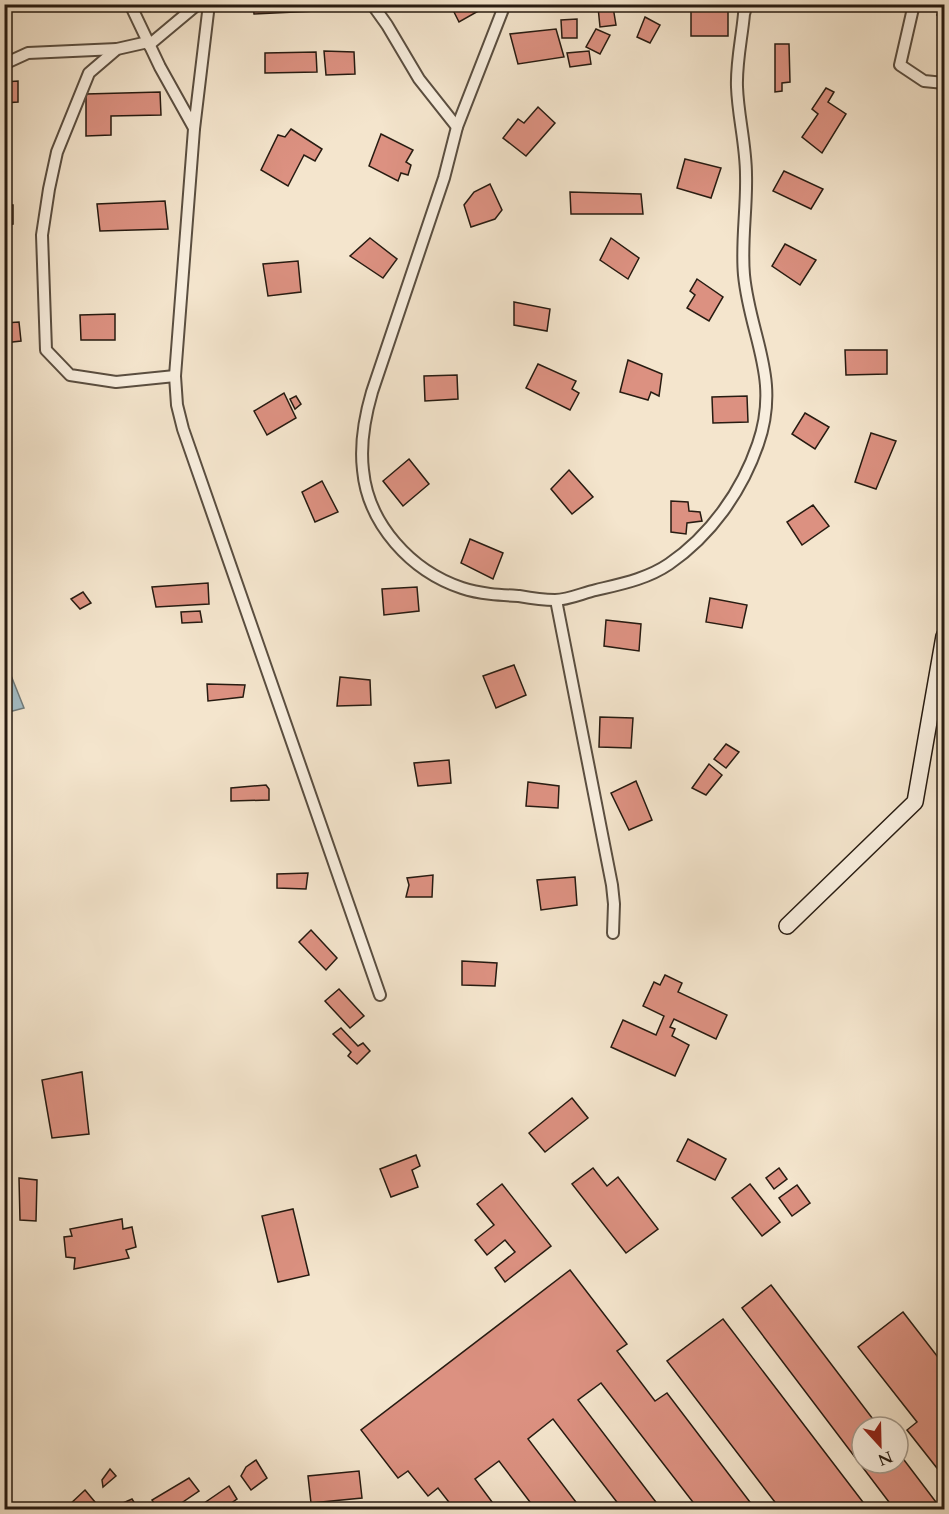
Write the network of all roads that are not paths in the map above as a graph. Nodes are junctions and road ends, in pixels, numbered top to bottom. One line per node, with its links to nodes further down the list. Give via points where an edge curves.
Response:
1 (130, 4): 8 (street)
2 (198, 4): 8 (street)
3 (209, 4): 13 (street)
4 (372, 4): 12 (street, via 419,80)
5 (505, 4): 12 (street)
6 (747, 4): 15 (street, via 737,88 746,159 744,271 768,391 759,443 728,504 693,545 652,574)
7 (914, 4): 11 (street, via 900,65 924,81)
8 (148, 43): 9 (street); 13 (street)
9 (117, 49): 10 (street, via 28,53); 14 (street, via 89,73 57,152 48,189 42,235 46,350 70,375 116,381)
10 (4, 64)
11 (945, 83)
12 (457, 127): 15 (street, via 444,178 368,407 362,457 364,483 390,538 431,573 474,591)
13 (194, 129): 14 (street)
14 (175, 376): 19 (street, via 183,429)
15 (556, 600): 18 (street, via 612,885)
16 (945, 636): 17 (street, via 915,802)
17 (787, 926)
18 (613, 933)
19 (380, 995)

